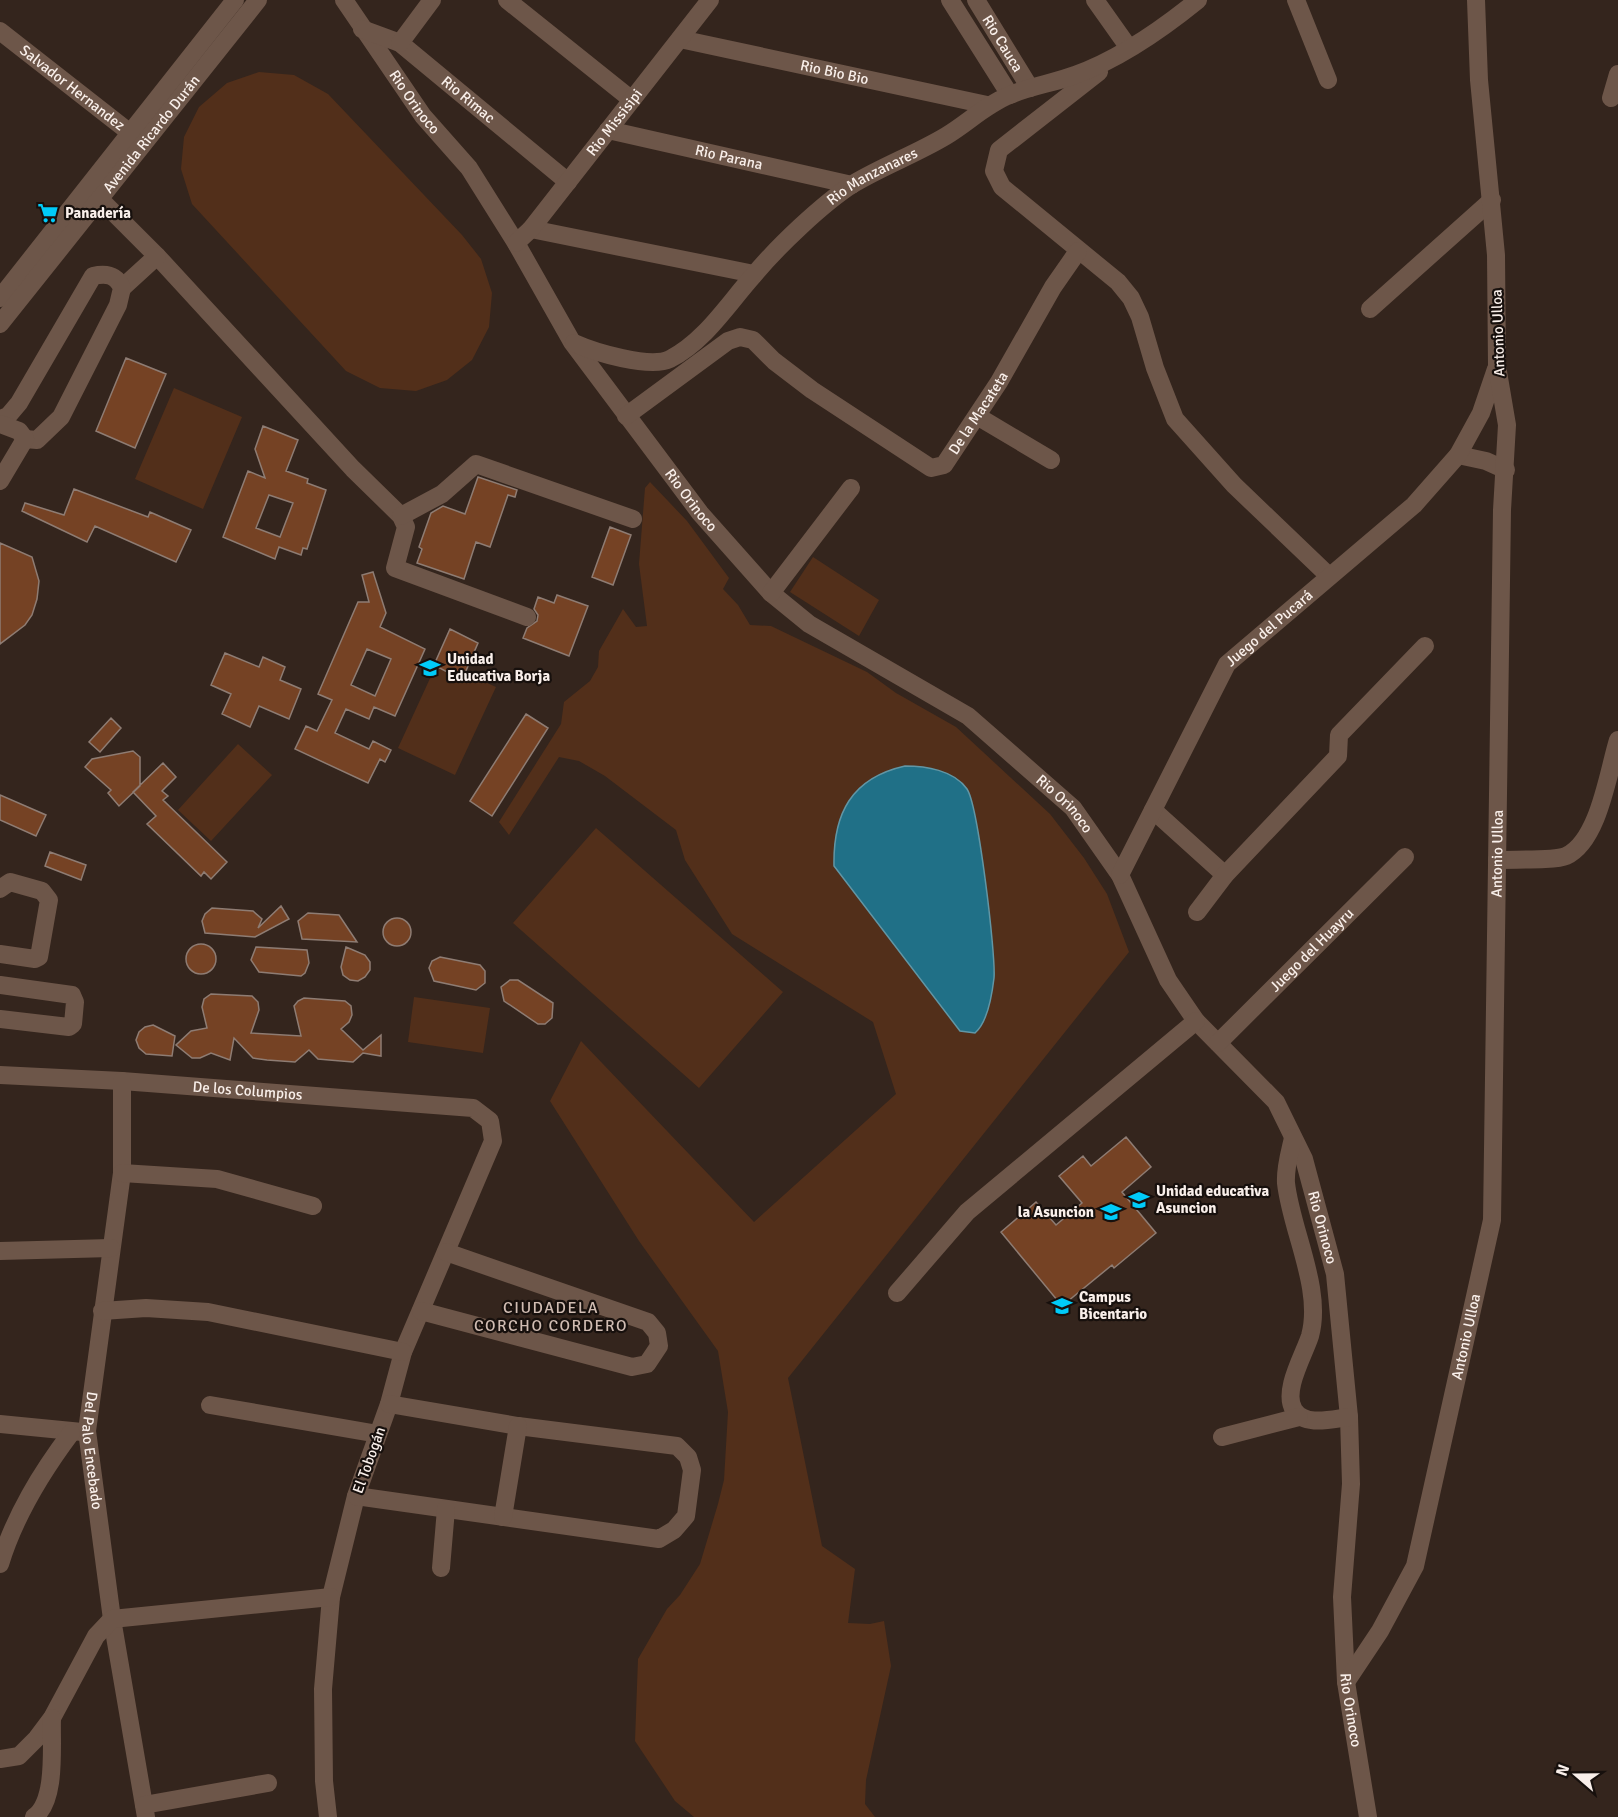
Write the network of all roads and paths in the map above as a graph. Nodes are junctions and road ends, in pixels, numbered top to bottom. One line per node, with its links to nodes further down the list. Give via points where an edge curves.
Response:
1 (234, 0): 26 (street, Avenida Ricardo Durán)
2 (258, 0): 26 (street, Avenida Ricardo Durán)
3 (344, 0): 13 (street, Rio Orinoco)
4 (432, 0): 16 (street)
5 (507, 0): 23 (street)
6 (950, 0): 21 (street)
7 (976, 0): 20 (street, Rio Cauca)
8 (1095, 0): 17 (street)
9 (1198, 0): 17 (street, Rio Manzanares)
10 (1296, 0): 19 (street)
11 (1476, 0): 30 (street, Antonio Ulloa, via 1479,81)
12 (700, 4): 15 (street, Rio Missisipi)
13 (362, 29): 16 (street, Rio Rimac); 32 (street, Rio Orinoco, via 423,116 469,168)
14 (0, 31): 26 (street, Salvador Hernandez)
15 (680, 39): 23 (street, Rio Missisipi); 24 (street, Rio Bio Bio)
16 (400, 43): 27 (street, Rio Rimac)
17 (1129, 48): 20 (street, Rio Manzanares, via 1081,73); 33 (street, via 999,150 994,171 1002,188)
18 (1618, 74): 22 (street)
19 (1328, 80)
20 (1030, 88): 21 (street, Rio Manzanares)
21 (1010, 95): 24 (street, Rio Manzanares)
22 (1611, 98)
23 (632, 100): 25 (street, Rio Missisipi)
24 (987, 105): 28 (street, Rio Manzanares, via 947,136)
25 (608, 130): 27 (street, Rio Missisipi); 28 (street, Rio Parana)
26 (137, 138): 29 (street, Avenida Ricardo Durán); 37 (street, Avenida Ricardo Durán)
27 (568, 182): 31 (street, Rio Missisipi)
28 (852, 185): 35 (street, Rio Manzanares)
29 (100, 199): 34 (street); 39 (street, Avenida Ricardo Durán)
30 (1492, 200): 38 (street); 41 (street, Antonio Ulloa)
31 (531, 229): 32 (street, Rio Missisipi); 35 (street)
32 (516, 243): 40 (street, Rio Orinoco)
33 (1078, 251): 43 (street, De la Macateta); 54 (street, via 1118,282 1131,298 1175,419 1234,485)
34 (157, 256): 36 (street); 52 (street)
35 (754, 274): 40 (street, Rio Manzanares, via 711,326 667,361 602,353)
36 (122, 288): 44 (street, via 114,277 103,273 93,276 19,404); 46 (street, via 118,305 61,417 37,440)
37 (0, 298)
38 (1370, 309)
39 (0, 324)
40 (572, 342): 42 (street, Rio Orinoco)
41 (1497, 366): 47 (street, Juego del Pucará, via 1481,413); 49 (street, Antonio Ulloa, via 1507,425)
42 (626, 416): 43 (street, De la Macateta, via 728,341 740,337 753,340 812,390 931,468 944,465); 55 (street, Rio Orinoco, via 700,513)
43 (977, 416): 48 (street)
44 (0, 419)
45 (0, 424): 46 (street, via 19,431)
46 (25, 439): 50 (street)
47 (1458, 455): 49 (street); 54 (street, Juego del Pucará, via 1414,505)
48 (1051, 460)
49 (1506, 470): 61 (street, Antonio Ulloa, via 1502,510)
50 (0, 481)
51 (851, 488): 55 (street)
52 (401, 516): 53 (street, via 442,494 476,464); 56 (street, via 406,527 395,568)
53 (633, 519)
54 (1329, 576): 59 (street, Juego del Pucará, via 1227,664)
55 (771, 593): 62 (street, Rio Orinoco, via 809,624 968,716 1073,808)
56 (527, 617)
57 (1425, 646): 63 (street, via 1339,735 1338,756)
58 (1618, 740): 61 (street, via 1591,833 1580,846 1565,857)
59 (1153, 810): 62 (street, Juego del Pucará); 63 (street)
60 (1405, 857): 70 (street, Juego del Huayru)
61 (1497, 860): 100 (street, Antonio Ulloa, via 1492,1220 1415,1566)
62 (1120, 875): 69 (street, Rio Orinoco, via 1168,980)
63 (1225, 875): 65 (street)
64 (0, 889): 66 (street, via 10,882 42,891 49,900 39,957 35,960)
65 (1197, 912)
66 (0, 954)
67 (0, 985): 68 (street, via 72,995 75,1002 73,1024 69,1027)
68 (0, 1019)
69 (1196, 1021): 70 (street, Rio Orinoco); 80 (street, via 967,1212)
70 (1218, 1043): 74 (street, Rio Orinoco, via 1276,1102)
71 (0, 1075): 72 (street, De los Columpios)
72 (122, 1081): 73 (street, De los Columpios, via 473,1108); 75 (street, Del Palo Encebado)
73 (490, 1121): 79 (street, El Tobogán, via 494,1141)
74 (1293, 1138): 86 (street, via 1286,1182 1313,1318 1291,1394 1292,1408); 87 (street, Rio Orinoco, via 1304,1159 1335,1274)
75 (122, 1173): 76 (street, via 217,1179); 77 (street, Del Palo Encebado)
76 (313, 1206)
77 (111, 1248): 78 (street); 81 (street, Del Palo Encebado)
78 (0, 1251)
79 (446, 1252): 82 (street, El Tobogán); 82 (street, via 648,1322 657,1333 659,1346 647,1364 632,1367)
80 (897, 1293)
81 (102, 1311): 83 (street, via 146,1308 208,1312); 90 (street, Del Palo Encebado)
82 (421, 1311): 83 (street, El Tobogán)
83 (403, 1352): 84 (street, El Tobogán)
84 (389, 1404): 89 (street); 91 (street, El Tobogán)
85 (210, 1405): 91 (street)
86 (1299, 1417): 87 (street, via 1309,1421); 92 (street)
87 (1349, 1417): 100 (street, Rio Orinoco, via 1351,1484 1342,1597)
88 (0, 1424): 90 (street)
89 (518, 1426): 95 (street); 95 (street, via 677,1446 688,1457 692,1470 686,1516 659,1539)
90 (79, 1432): 96 (street, via 43,1470 12,1527); 99 (street, Del Palo Encebado)
91 (378, 1434): 93 (street, El Tobogán)
92 (1222, 1437)
93 (356, 1496): 94 (street); 98 (street, El Tobogán)
94 (446, 1509): 95 (street); 97 (street)
95 (503, 1517)
96 (0, 1563)
97 (441, 1568)
98 (331, 1597): 99 (street); 106 (street, El Tobogán, via 323,1689)
99 (112, 1619): 101 (street, via 96,1636); 104 (street, Del Palo Encebado)
100 (1346, 1682): 107 (street, Rio Orinoco)
101 (52, 1718): 102 (street, via 19,1756); 105 (street, via 49,1797 44,1810)
102 (0, 1759)
103 (268, 1783): 104 (street)
104 (145, 1811)
105 (34, 1817)
106 (328, 1817)
107 (1368, 1817)

